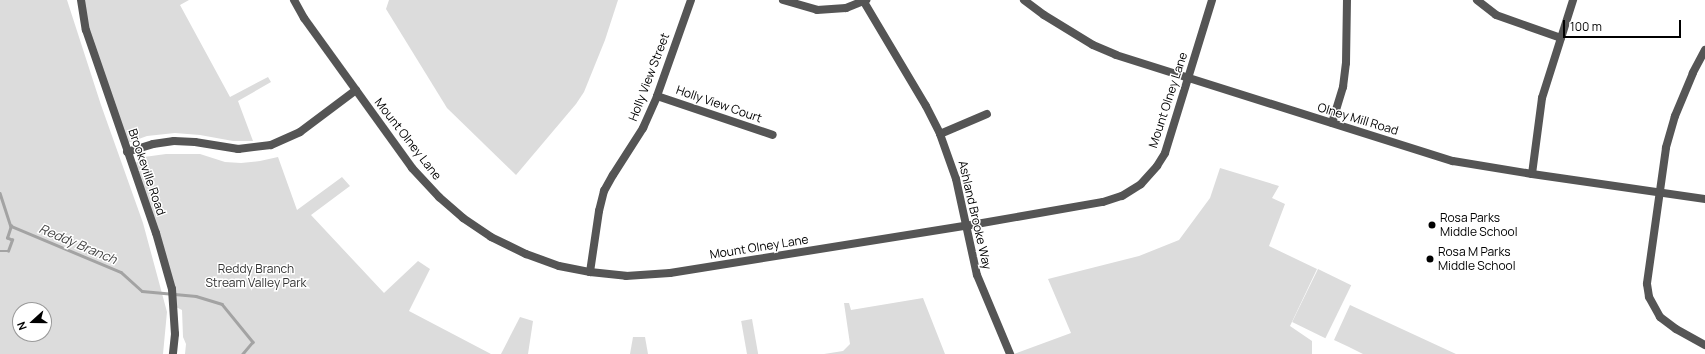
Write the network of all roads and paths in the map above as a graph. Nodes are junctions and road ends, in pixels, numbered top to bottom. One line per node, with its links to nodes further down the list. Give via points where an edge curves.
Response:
1 (81, 0): 20 (street, Brookeville Road, via 86,30)
2 (294, 0): 14 (street, Mount Olney Lane)
3 (691, 0): 15 (street, Holly View Street)
4 (783, 0): 10 (street, via 817,10 837,10)
5 (1024, 0): 13 (street, Olney Mill Road, via 1093,45)
6 (1212, 0): 13 (street, Mount Olney Lane)
7 (1347, 0): 17 (street, via 1346,63 1343,87)
8 (1477, 0): 11 (street, via 1496,15)
9 (1573, 0): 11 (street)
10 (865, 1): 18 (street, Ashland Brooke Way)
11 (1561, 38): 21 (street, via 1542,98)
12 (1705, 50): 22 (street, via 1675,116 1666,148)
13 (1189, 78): 17 (street, Olney Mill Road); 24 (street, Mount Olney Lane, via 1165,153 1158,166 1141,184 1122,196 1109,200)
14 (356, 90): 20 (street, via 300,132 271,145 238,149 174,141); 25 (street, Mount Olney Lane, via 412,168 462,218 491,237 526,254 559,266)
15 (657, 96): 19 (street, Holly View Court); 25 (street, Holly View Street, via 643,128 612,174 604,191)
16 (987, 114): 18 (street)
17 (1332, 123): 21 (street, Olney Mill Road, via 1453,161)
18 (940, 134): 24 (street, Ashland Brooke Way, via 956,179)
19 (773, 135)
20 (126, 152): 27 (street, Brookeville Road, via 156,233 172,288 175,334)
21 (1532, 174): 22 (street, Olney Mill Road)
22 (1659, 192): 23 (street, Olney Mill Road); 26 (street, via 1647,284 1649,297 1660,316 1676,329)
23 (1705, 199)
24 (965, 226): 25 (street, Mount Olney Lane, via 670,273 626,276); 28 (street, Ashland Brooke Way, via 977,275)
25 (590, 272)
26 (1705, 344)
27 (173, 354)
28 (1010, 354)

